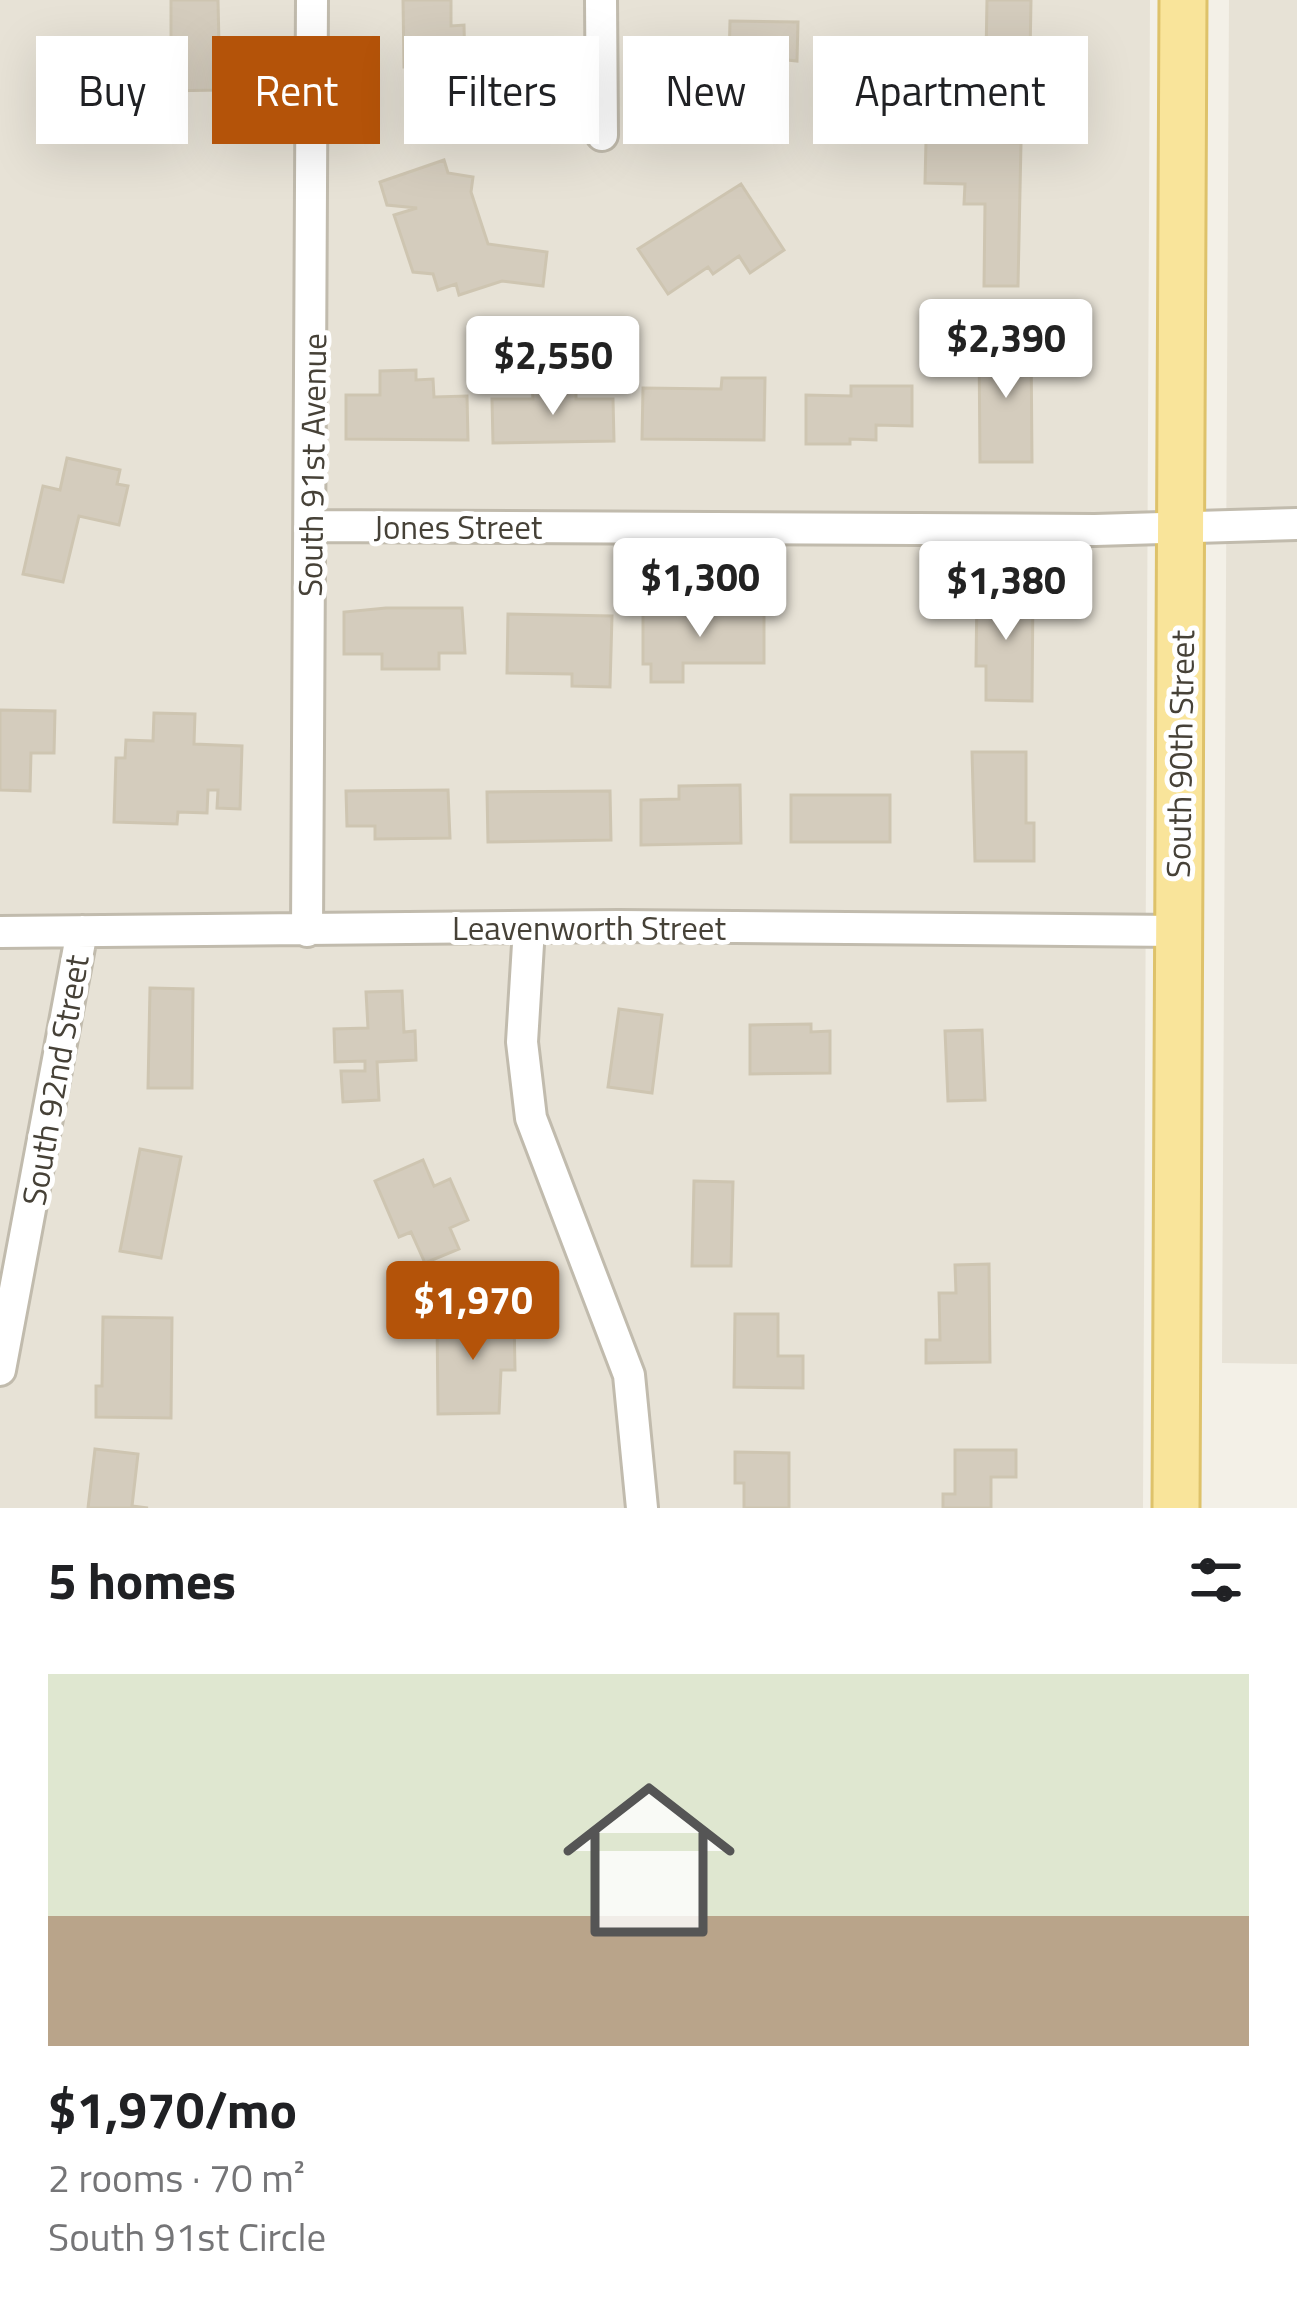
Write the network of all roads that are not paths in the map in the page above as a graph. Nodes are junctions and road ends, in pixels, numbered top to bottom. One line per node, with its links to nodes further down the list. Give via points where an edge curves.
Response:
1 (312, 0): 6 (street, South 91st Avenue)
2 (601, 0): 4 (street)
3 (1184, 0): 7 (main road, South 90th Street)
4 (602, 135)
5 (1297, 524): 7 (street, Jones Street)
6 (310, 526): 7 (street, Jones Street); 9 (street, South 91st Avenue)
7 (1182, 526): 10 (main road, South 90th Street)
8 (529, 928): 9 (street, Leavenworth Street); 10 (street, Leavenworth Street); 14 (street, via 522,1042 531,1118 629,1375)
9 (307, 931): 12 (street, Leavenworth Street)
10 (1178, 931): 15 (main road, South 90th Street)
11 (0, 932): 12 (street, Leavenworth Street)
12 (82, 932): 13 (street, South 92nd Street)
13 (0, 1370)
14 (641, 1508)
15 (1175, 1508)

